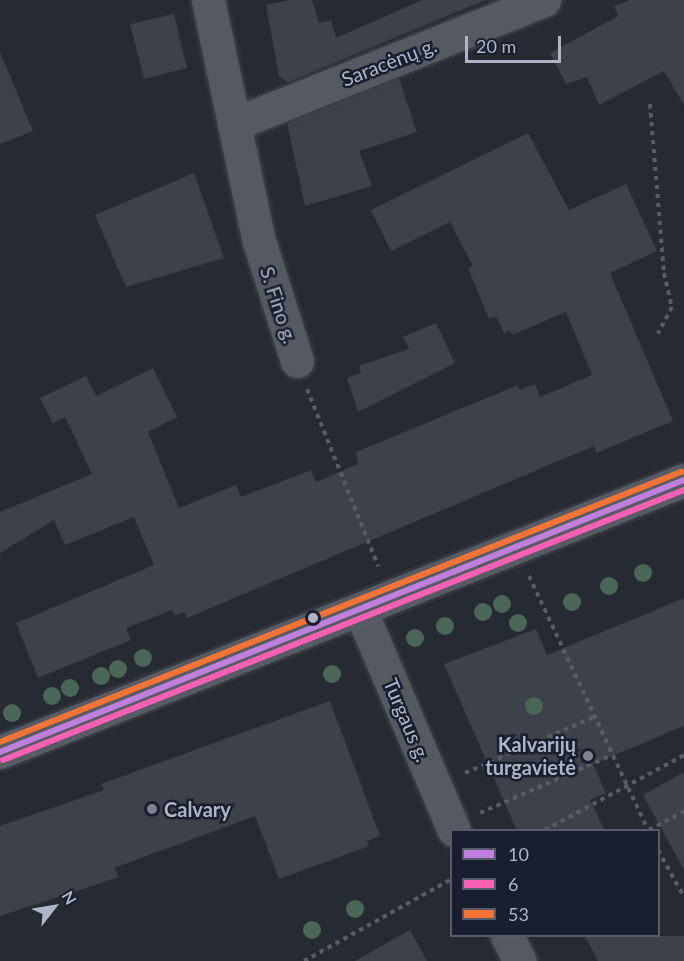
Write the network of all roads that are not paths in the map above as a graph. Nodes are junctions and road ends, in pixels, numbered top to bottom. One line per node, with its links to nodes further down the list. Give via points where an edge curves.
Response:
1 (208, 0): 3 (street, S. Fino g.)
2 (544, 0): 3 (street, Saracėnų g.)
3 (234, 124): 4 (street, S. Fino g., via 259,241)
4 (297, 362)
5 (684, 480): 6 (main road)
6 (360, 609): 7 (main road); 8 (street, Turgaus g.)
7 (0, 752)
8 (453, 828)
9 (508, 937): 10 (street)
10 (520, 961)

